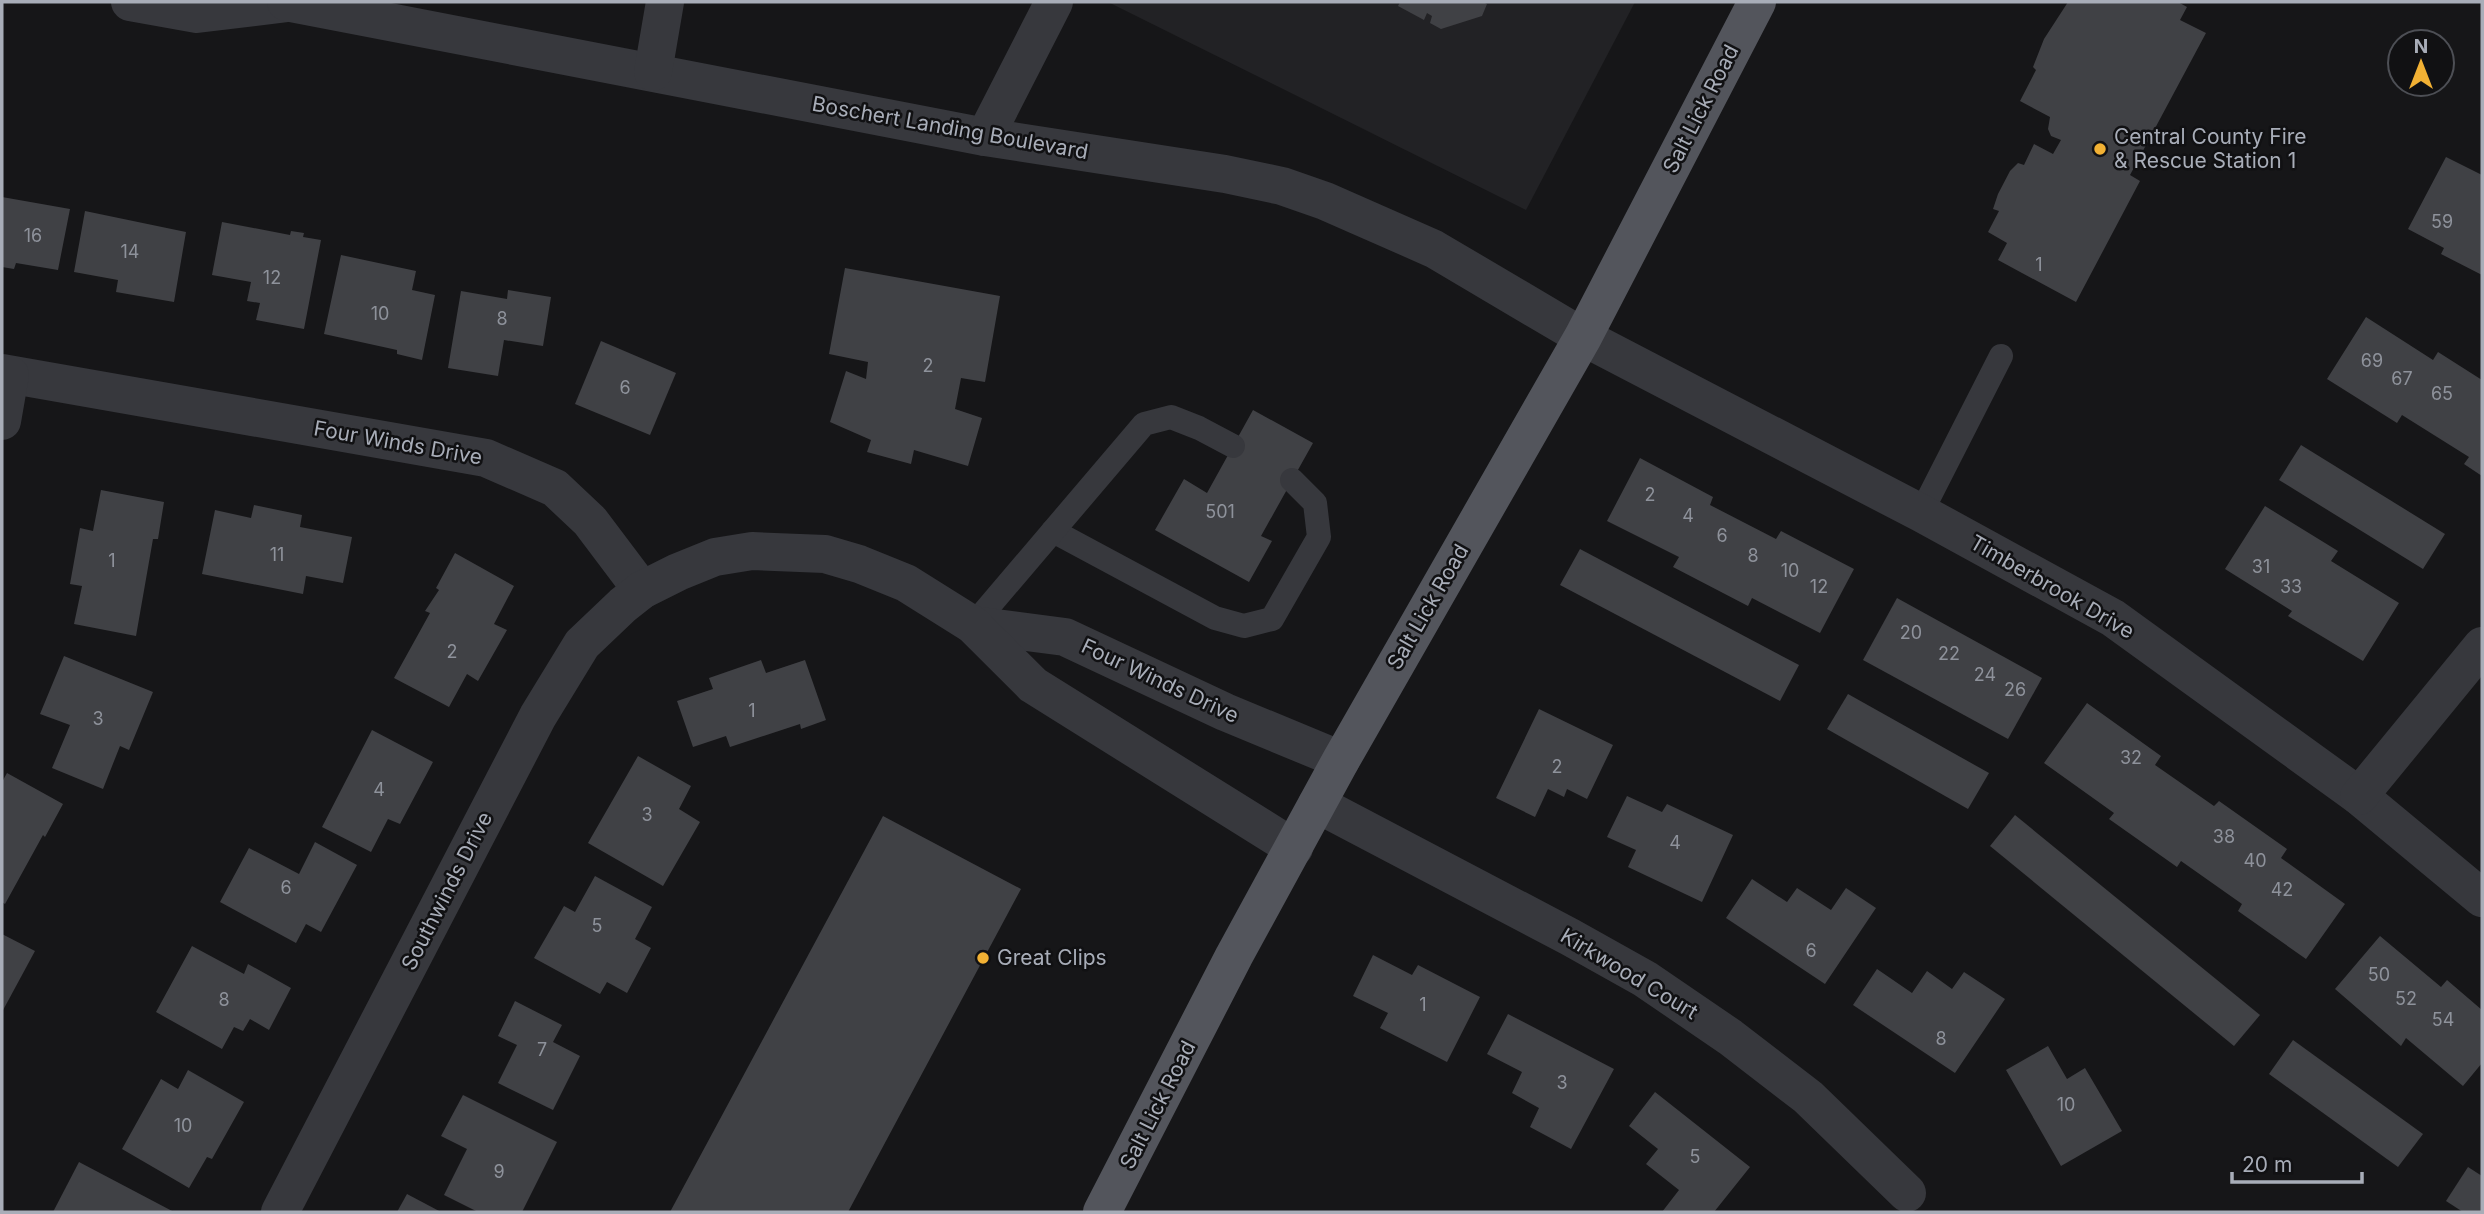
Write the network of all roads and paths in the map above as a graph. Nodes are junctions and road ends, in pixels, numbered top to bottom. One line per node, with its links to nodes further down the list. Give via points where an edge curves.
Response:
1 (130, 2): 2 (street, Boschert Landing Boulevard, via 197,14)
2 (287, 2): 6 (street, Boschert Landing Boulevard)
3 (665, 2): 6 (street)
4 (1054, 2): 7 (street)
5 (1757, 2): 8 (main road, Salt Lick Road)
6 (653, 72): 7 (street, Boschert Landing Boulevard)
7 (985, 137): 8 (street, Boschert Landing Boulevard, via 1282,186 1434,249)
8 (1583, 337): 14 (street, Timberbrook Drive); 19 (main road, Salt Lick Road)
9 (2001, 356): 14 (lane)
10 (6, 374): 11 (street); 16 (street, Four Winds Drive, via 486,458 555,488 590,520)
11 (2, 421)
12 (1233, 446): 15 (lane, via 1171,417 1144,424)
13 (1292, 480): 15 (lane, via 1315,503 1320,537 1272,619 1244,626 1215,618)
14 (1922, 513): 20 (street, Timberbrook Drive, via 2113,618)
15 (1053, 531): 17 (lane)
16 (642, 590): 17 (street, Four Winds Drive, via 715,557 752,551 824,554 906,583); 25 (street, Southwinds Drive, via 582,644 538,716)
17 (973, 625): 19 (street, Four Winds Drive, via 1065,637); 22 (street, Four Winds Drive, via 1033,685)
18 (2482, 646): 20 (street)
19 (1341, 760): 21 (main road, Salt Lick Road)
20 (2359, 796): 23 (street, Timberbrook Drive)
21 (1317, 804): 22 (main road, Salt Lick Road); 24 (street, Kirkwood Court, via 1645,979 1808,1097)
22 (1294, 848): 26 (main road, Salt Lick Road)
23 (2482, 898)
24 (1907, 1193)
25 (279, 1212)
26 (1102, 1212)

